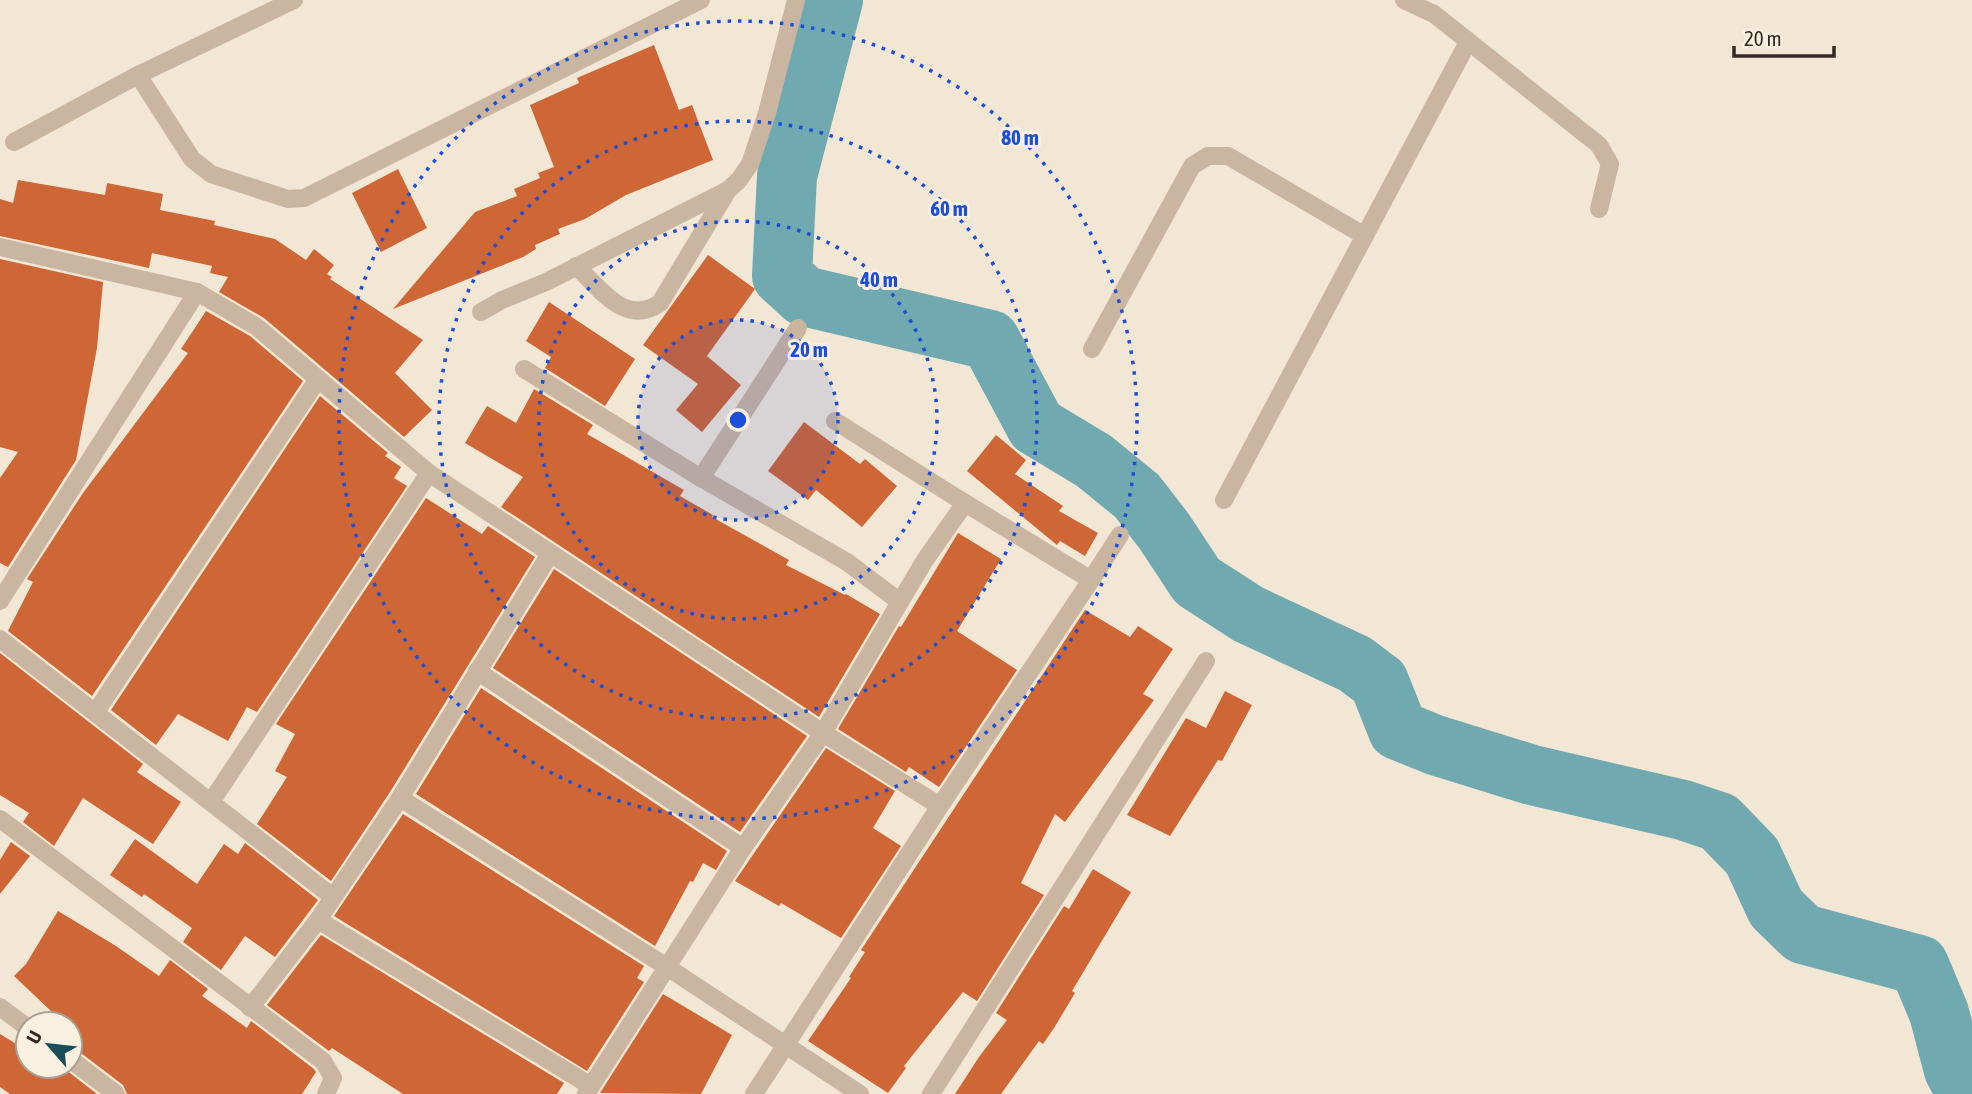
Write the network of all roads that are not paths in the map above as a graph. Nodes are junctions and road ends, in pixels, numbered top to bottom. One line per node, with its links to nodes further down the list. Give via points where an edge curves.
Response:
1 (294, 0): 6 (street)
2 (701, 0): 6 (street, via 304,198 288,199 201,168)
3 (796, 0): 8 (street, via 750,164)
4 (1404, 0): 5 (street, via 1434,14)
5 (1468, 42): 9 (street, via 1599,145 1610,164); 10 (street)
6 (138, 75): 7 (street)
7 (14, 142)
8 (728, 190): 12 (street); 12 (street, via 660,303 648,311 620,307)
9 (1598, 209)
10 (1365, 236): 16 (street, via 1228,156 1208,156 1192,166); 22 (street)
11 (0, 247): 13 (street)
12 (576, 266): 14 (street)
13 (198, 292): 18 (street, via 257,327); 27 (street)
14 (481, 312)
15 (798, 328): 21 (street)
16 (1092, 349)
17 (524, 369): 21 (street)
18 (318, 379): 20 (street); 32 (street)
19 (835, 421): 23 (street)
20 (429, 473): 25 (street); 35 (street)
21 (701, 478): 28 (street, via 847,562)
22 (1224, 500)
23 (965, 503): 26 (street); 28 (street)
24 (1120, 535): 26 (street)
25 (550, 554): 31 (street); 33 (street)
26 (1091, 580): 36 (street)
27 (0, 601)
28 (900, 602): 33 (street)
29 (0, 639): 32 (street)
30 (1206, 661): 50 (street)
31 (477, 671): 34 (street); 38 (street)
32 (95, 713): 35 (street)
33 (823, 733): 36 (street); 38 (street)
34 (400, 798): 39 (street); 41 (street)
35 (211, 802): 39 (street)
36 (940, 806): 43 (street)
37 (0, 819): 42 (street)
38 (743, 849): 41 (street)
39 (333, 897): 40 (street)
40 (318, 919): 42 (street); 45 (street)
41 (667, 967): 43 (street); 45 (street)
42 (250, 1007): 46 (street, via 323,1061 333,1078)
43 (785, 1045): 48 (street); 49 (street)
44 (84, 1070): 47 (street)
45 (588, 1090)
46 (326, 1093)
47 (116, 1094)
48 (754, 1094)
49 (860, 1094)
50 (931, 1094)

